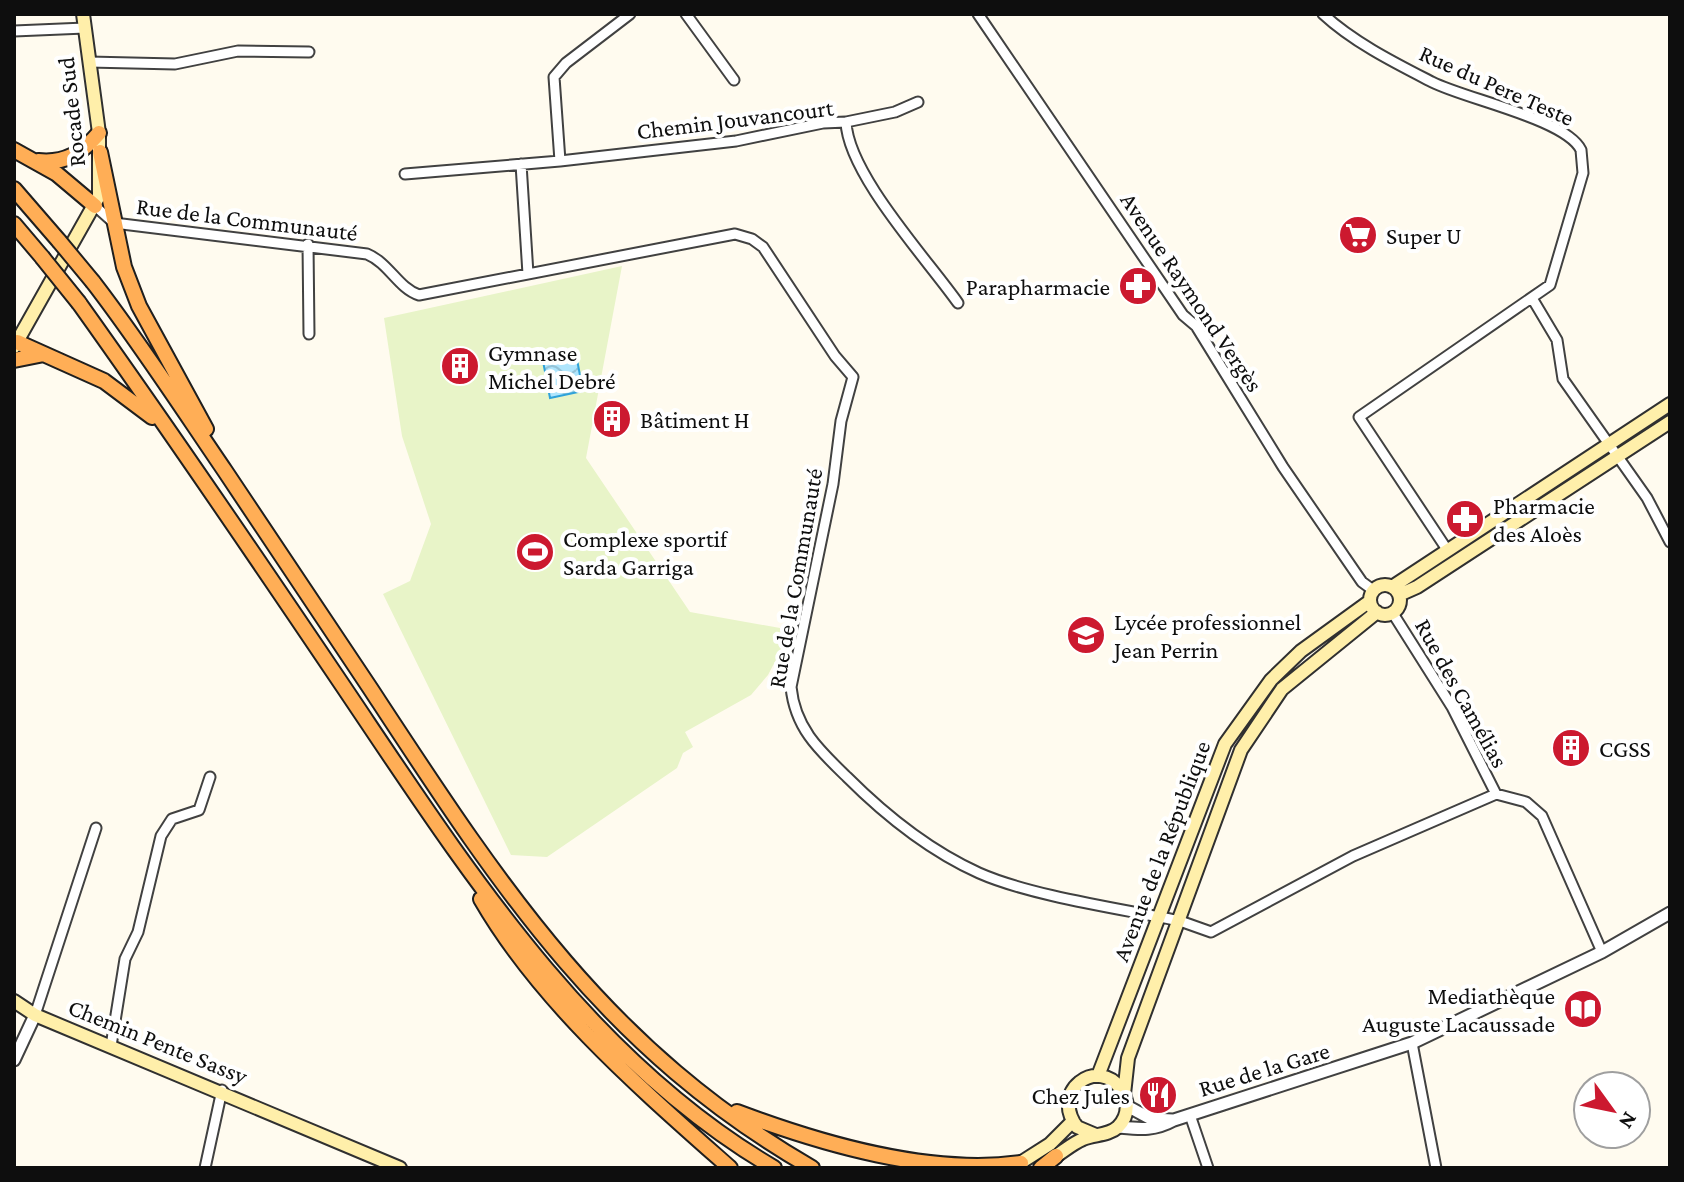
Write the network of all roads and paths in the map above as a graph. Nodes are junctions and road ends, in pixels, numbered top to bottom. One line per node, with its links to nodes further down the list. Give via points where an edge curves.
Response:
1 (630, 14): 16 (street, via 554,77)
2 (686, 14): 9 (street)
3 (978, 14): 41 (street, Avenue Raymond Vergès, via 1183,315 1196,326)
4 (1323, 14): 25 (street, Rue du Pere Teste, via 1434,83 1545,123 1578,144 1583,173 1556,267 1550,285)
5 (84, 21): 6 (street); 8 (main road, Rocade Sud)
6 (14, 31)
7 (309, 52): 8 (street, via 238,51 175,64)
8 (89, 62): 12 (main road, Rocade Sud)
9 (734, 80)
10 (918, 102): 11 (street)
11 (846, 122): 16 (street, Chemin Jouvancourt); 26 (street, Chemin Jouvancourt, via 851,148 872,187)
12 (99, 133): 14 (main road, Rocade Sud); 15 (highway, via 66,159)
13 (14, 150): 15 (highway)
14 (100, 152): 20 (main road, Rocade Sud); 21 (highway)
15 (35, 161): 20 (highway)
16 (560, 161): 17 (street, Chemin Jouvancourt)
17 (521, 164): 18 (street, Chemin Jouvancourt); 24 (street)
18 (405, 174)
19 (14, 189): 36 (highway, bridge, via 93,282)
20 (95, 206): 21 (street); 28 (main road)
21 (114, 223): 23 (street, Rue de la Communauté); 36 (highway, via 139,306)
22 (14, 224): 33 (highway, bridge, via 79,303)
23 (308, 244): 24 (street, Rue de la Communauté, via 380,259 419,295); 27 (street)
24 (528, 274): 48 (street, Rue de la Communauté, via 735,234 763,247 853,377 791,687 800,727 892,822 980,873)
25 (1532, 298): 34 (street, via 1557,340 1563,379); 39 (street, Rue du Pere Teste, via 1359,417)
26 (958, 303)
27 (309, 334)
28 (15, 344): 29 (highway)
29 (44, 354): 30 (highway); 33 (highway, via 104,381)
30 (14, 360)
31 (1670, 404): 34 (main road)
32 (1670, 422): 35 (main road)
33 (168, 431): 46 (highway)
34 (1609, 443): 35 (street); 39 (main road)
35 (1617, 456): 37 (street); 40 (main road, via 1417,587)
36 (258, 520): 59 (highway, via 508,895 632,1035)
37 (1666, 522): 38 (street)
38 (1670, 538)
39 (1448, 551): 40 (main road)
40 (1395, 591): 41 (main road, via 1383,585); 42 (main road, via 1398,605)
41 (1373, 601): 42 (main road); 48 (main road, Avenue de la République, via 1301,651 1234,728 1216,762); 49 (main road, Avenue de la République, via 1301,670 1256,723 1224,790)
42 (1392, 612): 44 (street, Rue des Camélias, via 1452,707)
43 (210, 777): 54 (street, via 199,810 172,819 161,836 138,932 125,959)
44 (1496, 794): 49 (street, Rue de la Communauté, via 1353,856 1211,932); 50 (street, via 1514,797 1542,816)
45 (96, 828): 52 (street, Chemin Pente Sassy)
46 (447, 840): 69 (highway, via 532,973 616,1063); 70 (highway, via 544,969 620,1046 695,1113)
47 (1670, 913): 50 (street, Rue de la Gare)
48 (1159, 917): 49 (street, Rue de la Communauté); 56 (main road, Avenue de la République)
49 (1177, 920): 58 (main road, Avenue de la République, via 1128,1058)
50 (1602, 952): 53 (street, Rue de la Gare)
51 (14, 1001): 52 (main road)
52 (35, 1015): 54 (main road, Chemin Pente Sassy); 55 (street)
53 (1412, 1043): 60 (street, Rue de la Gare); 73 (street)
54 (111, 1046): 57 (main road, Chemin Pente Sassy)
55 (14, 1060)
56 (1098, 1076): 58 (main road, via 1117,1083); 62 (main road, via 1079,1083 1070,1095)
57 (222, 1090): 66 (main road, Chemin Pente Sassy); 68 (street)
58 (1126, 1100): 61 (street, Rue de la Gare, via 1151,1119); 63 (main road)
59 (714, 1104): 67 (highway, via 782,1129 938,1165); 71 (highway)
60 (1190, 1115): 61 (street, Rue de la Gare); 72 (street)
61 (1174, 1120): 63 (street, Rue de la Gare, via 1143,1130)
62 (1073, 1121): 64 (main road); 67 (main road)
63 (1118, 1127): 64 (main road)
64 (1096, 1135): 65 (main road)
65 (1056, 1156): 67 (highway)
66 (395, 1167)
67 (1027, 1167)
68 (205, 1168)
69 (730, 1168)
70 (774, 1168)
71 (812, 1168)
72 (1208, 1168)
73 (1436, 1168)

